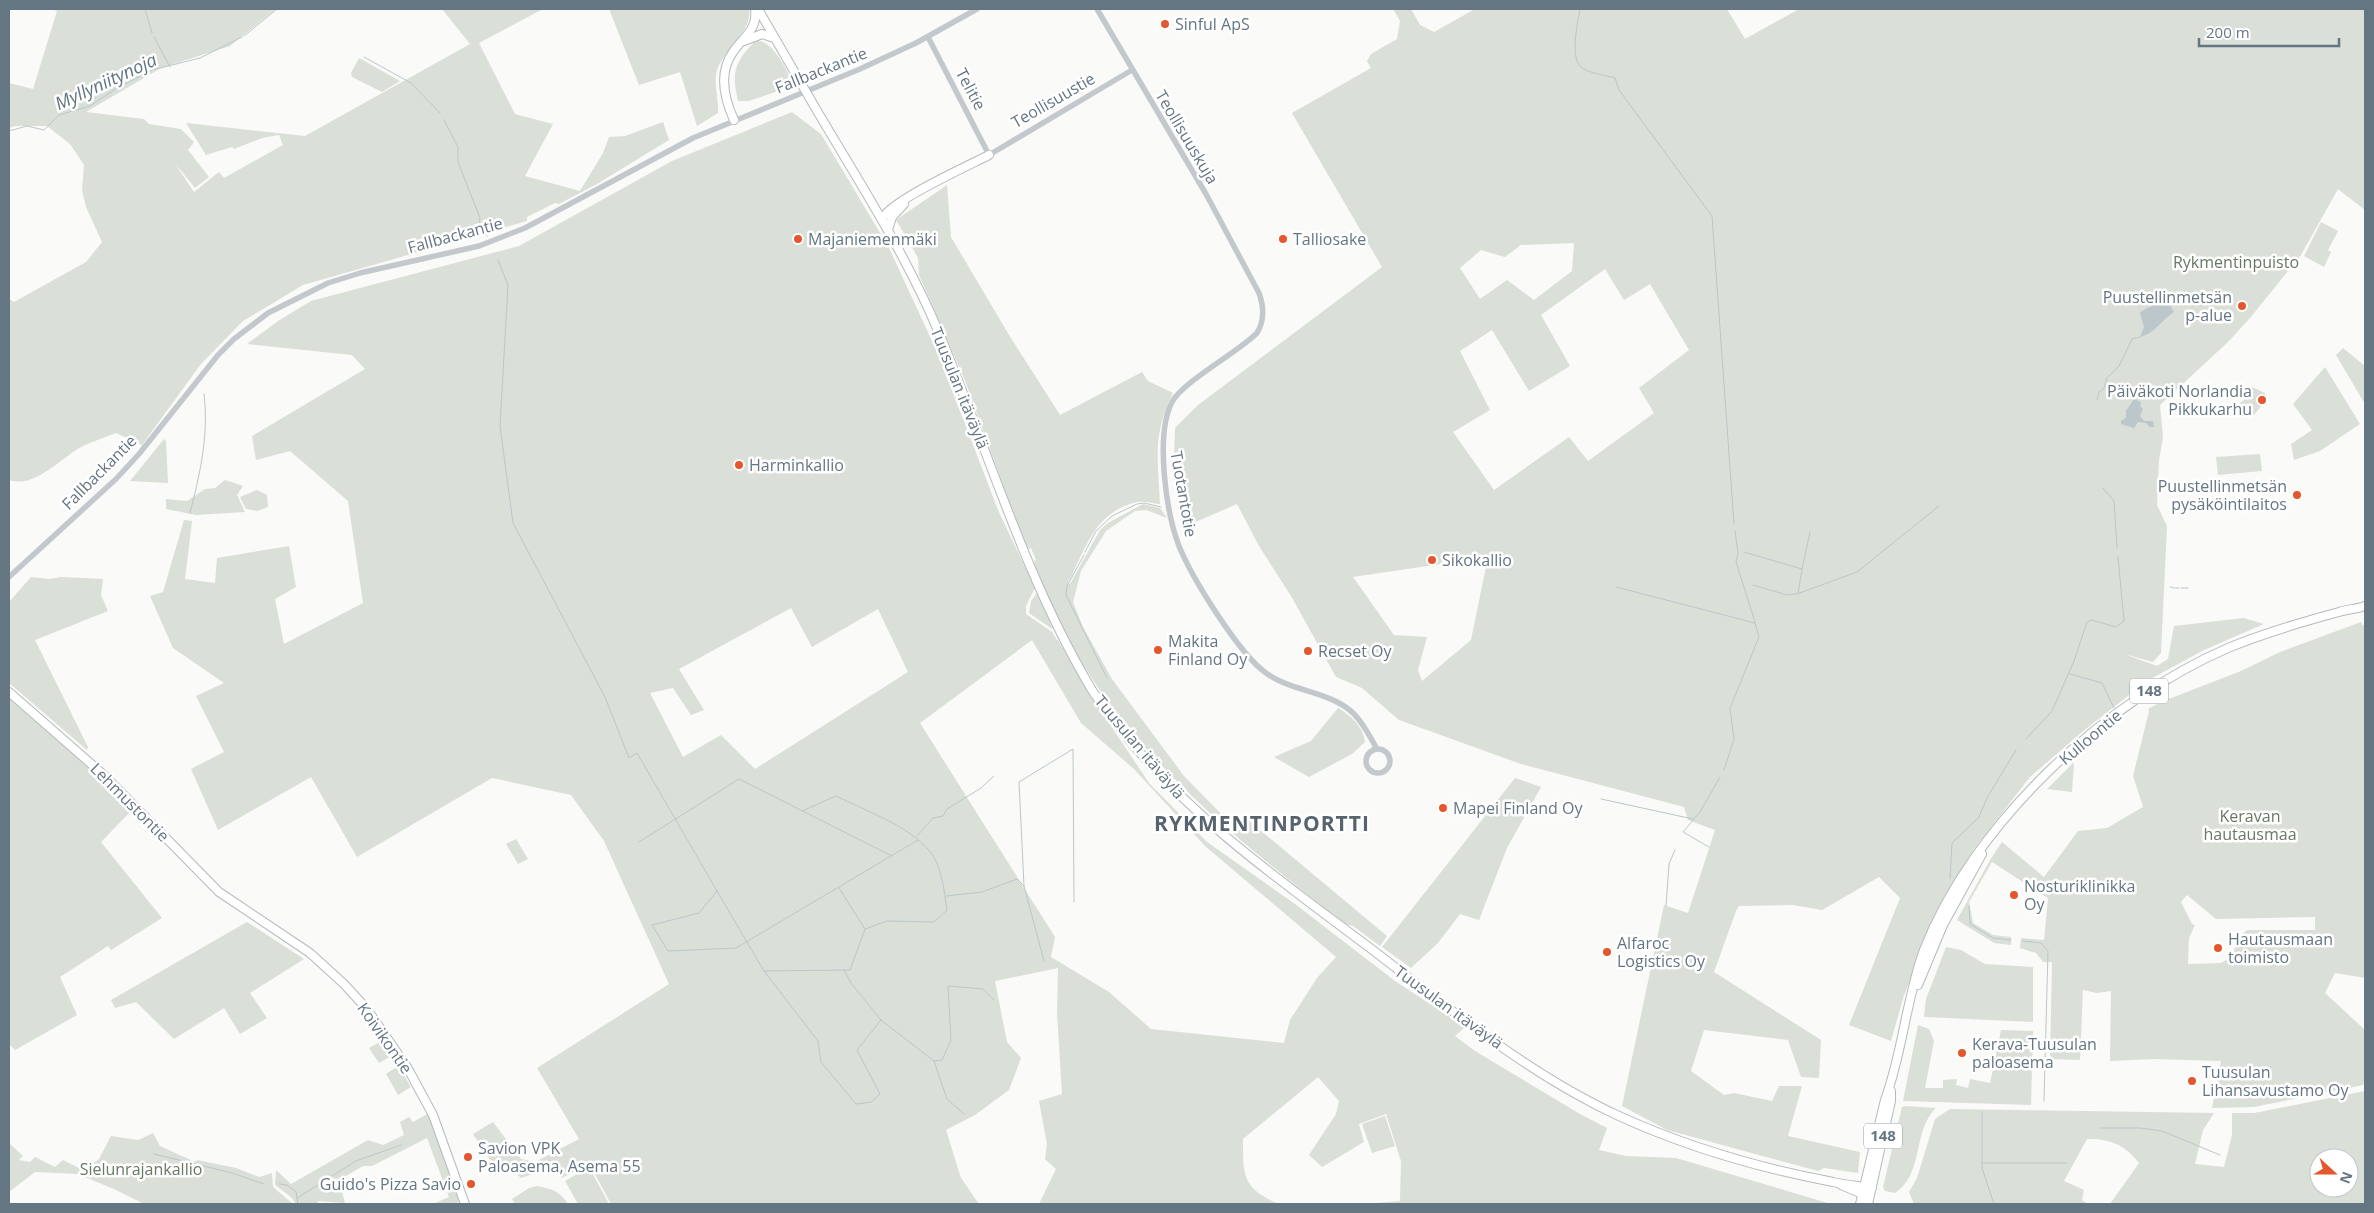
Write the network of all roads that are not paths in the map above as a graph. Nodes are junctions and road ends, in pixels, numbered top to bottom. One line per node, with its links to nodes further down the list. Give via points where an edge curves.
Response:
1 (757, 9): 5 (main road, Tuusulan itäväylä); 6 (main road, via 754,25)
2 (977, 9): 4 (street, Fallbackantie)
3 (1097, 9): 7 (street)
4 (928, 37): 8 (street, Fallbackantie, via 860,69); 9 (street, Telitie)
5 (776, 40): 6 (main road, via 762,34); 11 (main road, Tuusulan itäväylä, bridge)
6 (744, 41): 8 (main road, via 730,56 724,76)
7 (1132, 70): 9 (street, Teollisuustie); 12 (street, Teollisuuskuja)
8 (734, 120): 15 (street, Fallbackantie, via 682,144 525,228 479,246 328,282 268,313 234,339 213,361 120,474)
9 (989, 155): 10 (main road)
10 (934, 182): 11 (main road, via 888,206 880,207); 13 (main road, via 891,208); 14 (main road, via 900,207)
11 (871, 201): 13 (main road, Tuusulan itäväylä)
12 (1218, 219): 20 (street, Tuotantotie, via 1259,293 1263,316 1260,327 1251,338 1179,393 1166,417 1162,451 1176,539 1194,574 1250,661 1282,682 1341,704 1354,714)
13 (882, 220): 14 (main road, Tuusulan itäväylä)
14 (888, 230): 24 (main road, Tuusulan itäväylä, via 937,329 1040,592 1062,636 1112,718 1183,800 1235,845 1393,966 1526,1063 1579,1095 1686,1144)
15 (9, 577)
16 (2365, 602): 18 (main road, Kulloontie / 148)
17 (2365, 606): 18 (main road, Kulloontie / 148)
18 (2349, 609): 24 (main road, Kulloontie / 148, via 2229,648 2153,688 2072,749 2038,782 1990,838 1969,864 1929,939 1910,995 1885,1100)
19 (9, 692): 23 (main road, Lehmustontie, via 105,776 219,892)
20 (1370, 738): 21 (street, Tuotantotie); 22 (street)
21 (1377, 749): 22 (street); 22 (street, via 1385,751 1390,758 1389,766 1383,771 1369,769 1366,762)
22 (1370, 752)
23 (250, 914): 25 (main road, Koivikontie, via 310,953 370,1012 407,1067 433,1115)
24 (1868, 1194): 26 (main road, Kulloontie / 148)
25 (465, 1204)
26 (1860, 1204)

